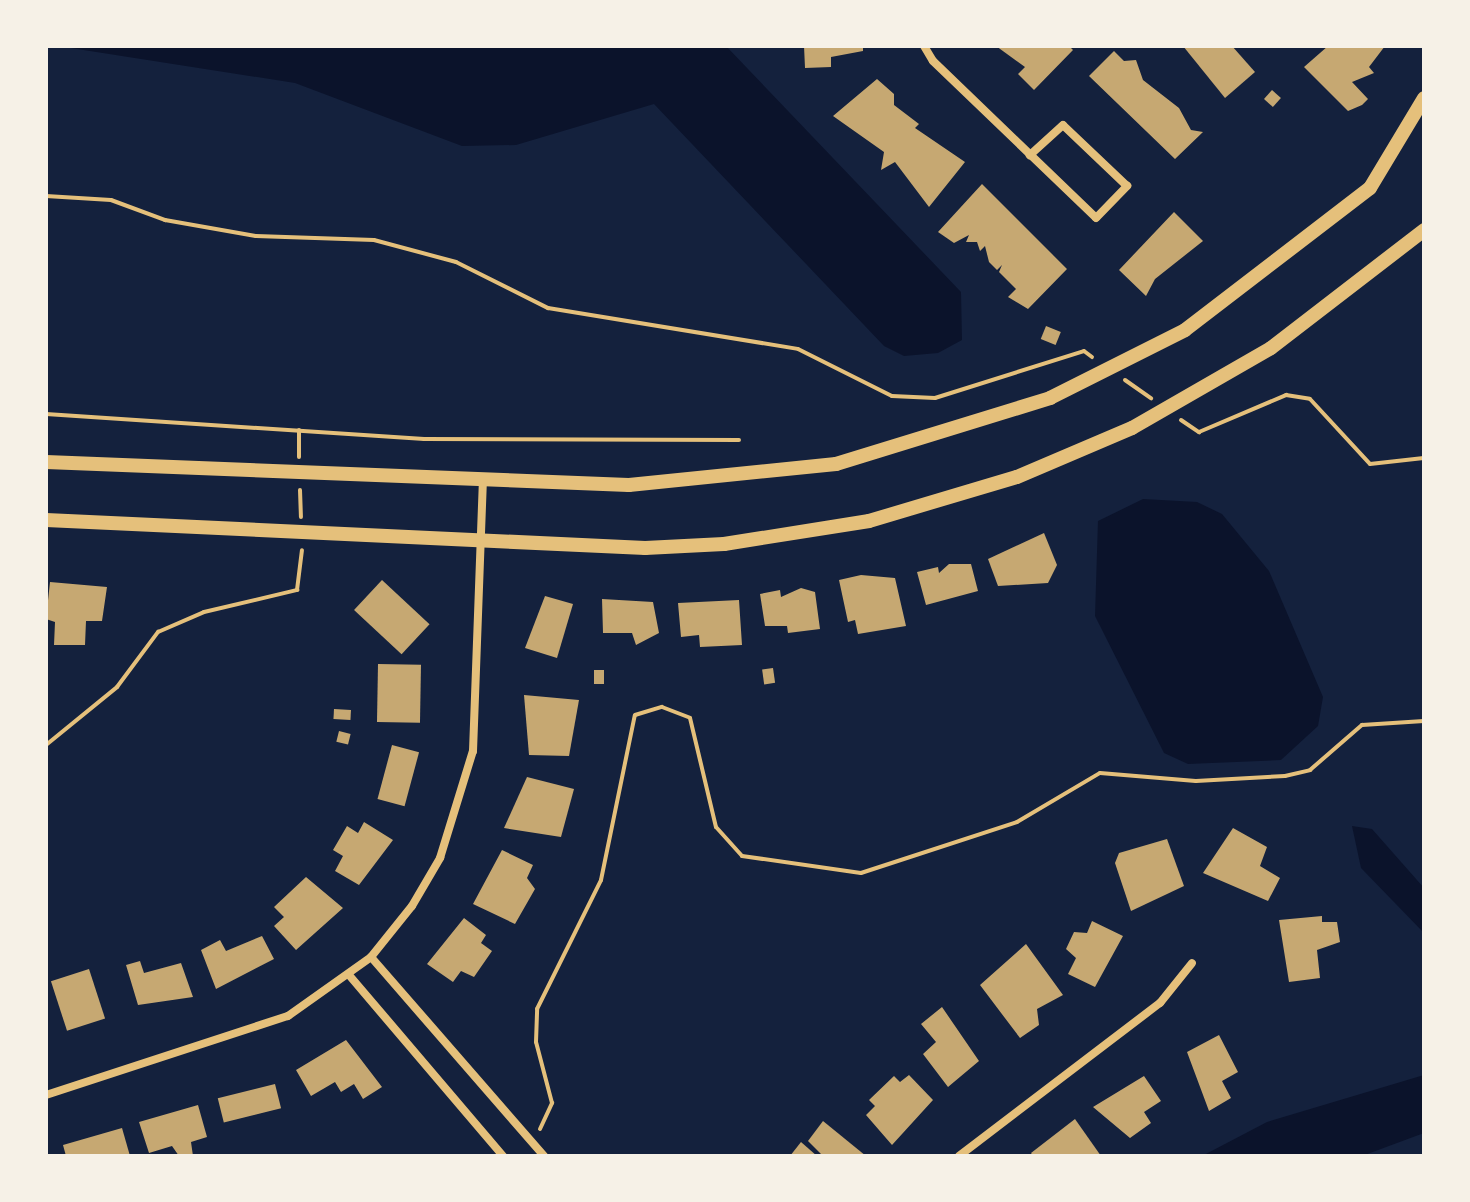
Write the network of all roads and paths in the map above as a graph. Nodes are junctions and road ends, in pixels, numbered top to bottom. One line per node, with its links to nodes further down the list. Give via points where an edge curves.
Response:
1 (924, 46): 3 (street)
2 (1424, 98): 6 (street, via 1370,188 1311,240 1185,330)
3 (1030, 155): 3 (street, via 1063,125 1127,186 1096,218)
4 (46, 196): 6 (path, via 111,200 165,220 256,236 374,240 456,262 548,308 798,349 892,396 935,398 976,389 1084,351)
5 (1424, 230): 7 (street, via 1271,348)
6 (1111, 370): 7 (path); 14 (street, via 923,440 775,475 629,485)
7 (1167, 410): 11 (path, via 1199,432 1286,395 1310,399 1370,464); 17 (street, via 1017,477 869,521 724,544)
8 (46, 414): 9 (path)
9 (299, 429): 10 (path, via 586,443); 13 (path)
10 (739, 440)
11 (1424, 458)
12 (46, 462): 13 (street)
13 (300, 472): 14 (street); 16 (path)
14 (483, 479): 17 (street)
15 (46, 520): 16 (street)
16 (301, 533): 17 (street); 19 (path, via 297,590 204,612 158,632 117,687)
17 (481, 542): 20 (street, via 473,751 464,792 427,883)
18 (1424, 721): 24 (path, via 1362,725 1310,770 1285,776 1196,781 1100,773 1017,822 877,870 843,873 742,856 716,827 690,718 675,708 645,710 625,738 626,778 601,880 537,1009 536,1042 552,1103 550,1117)
19 (46, 745)
20 (371, 957): 22 (street); 24 (street)
21 (1192, 963): 27 (street, via 1160,1003)
22 (349, 975): 23 (street, via 288,1016 235,1039); 25 (street)
23 (46, 1095)
24 (529, 1138): 26 (street)
25 (503, 1156)
26 (544, 1156)
27 (959, 1156)

